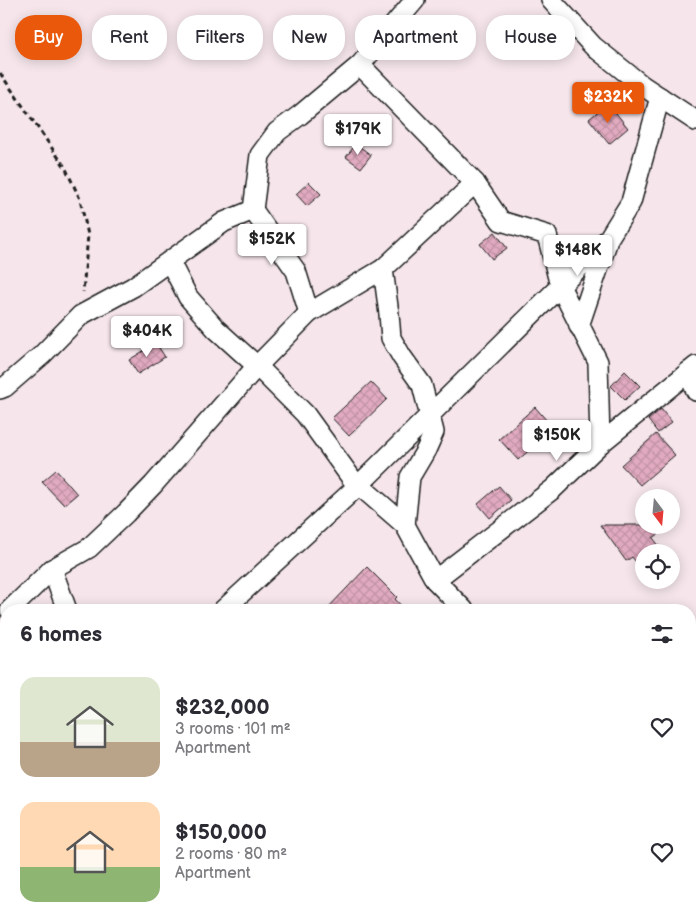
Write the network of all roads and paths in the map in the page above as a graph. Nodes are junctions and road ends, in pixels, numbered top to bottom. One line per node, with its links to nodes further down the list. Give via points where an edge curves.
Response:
1 (415, 0): 3 (street)
2 (551, 0): 5 (street, via 593,46)
3 (360, 65): 7 (street); 8 (street, via 277,132 260,155)
4 (0, 73): 14 (path, via 65,167 80,199 88,235)
5 (660, 97): 6 (street); 9 (street, via 631,202)
6 (696, 121)
7 (475, 183): 11 (street); 12 (street, via 501,221 547,235)
8 (253, 210): 10 (street, via 224,222); 13 (street, via 296,272)
9 (608, 239): 12 (street); 15 (street)
10 (170, 262): 14 (street, via 133,287); 16 (street, via 188,297 216,329)
11 (383, 269): 13 (street); 20 (street, via 390,338 422,386)
12 (560, 286): 15 (street); 20 (street)
13 (309, 313): 16 (street)
14 (81, 315): 18 (street, via 42,355)
15 (580, 326): 21 (street, via 598,362)
16 (257, 366): 22 (street, via 305,414 352,479); 24 (street, via 126,512 89,548)
17 (692, 369): 19 (street); 21 (street)
18 (0, 389)
19 (696, 391)
20 (430, 414): 22 (street); 23 (street, via 434,432 410,477)
21 (600, 444): 25 (street, via 553,489)
22 (360, 484): 23 (street); 28 (street)
23 (405, 525): 25 (street)
24 (52, 569): 26 (street); 27 (street)
25 (435, 580): 29 (street)
26 (16, 604)
27 (65, 604)
28 (230, 604)
29 (458, 604)

